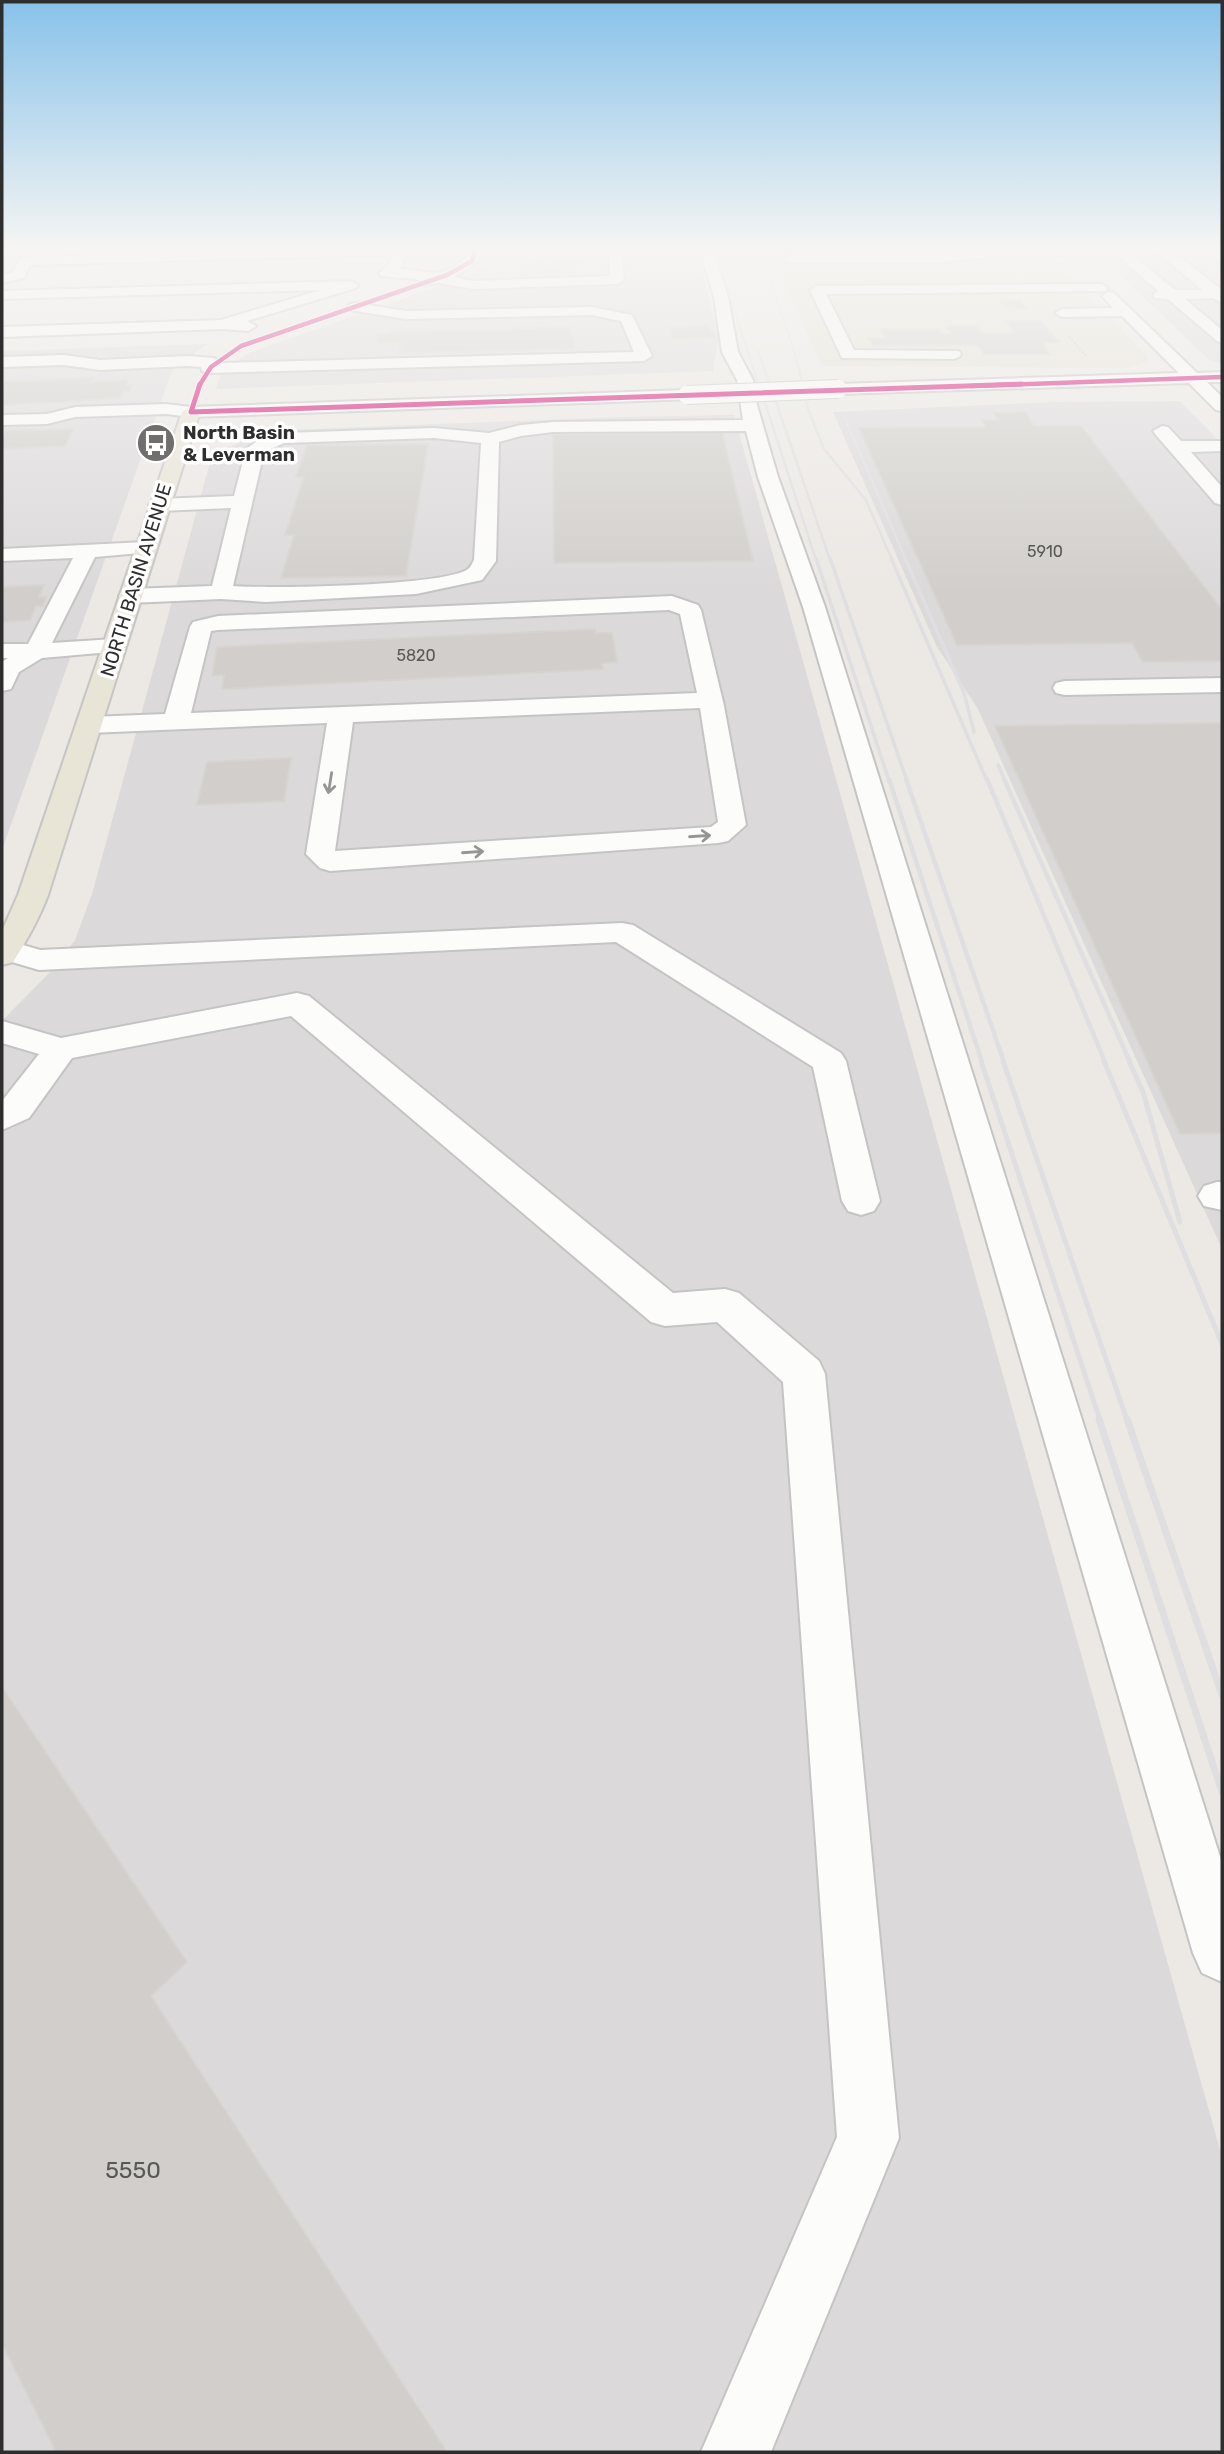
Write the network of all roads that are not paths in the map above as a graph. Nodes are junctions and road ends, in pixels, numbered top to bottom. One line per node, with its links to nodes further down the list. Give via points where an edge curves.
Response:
1 (82, 363): 2 (street)
2 (154, 363)
3 (194, 363): 9 (street)
4 (216, 363): 9 (street)
5 (257, 363): 10 (street)
6 (374, 363): 10 (street)
7 (736, 363): 16 (street, via 745,380)
8 (1178, 363): 11 (street)
9 (211, 366): 10 (street); 14 (street, NORTH BASIN AVENUE, via 197,387)
10 (250, 367)
11 (1193, 377): 12 (street); 13 (street); 14 (street, bridge)
12 (1222, 377)
13 (1222, 406)
14 (191, 412): 15 (street, via 75,412 47,419); 23 (main road, NORTH BASIN AVENUE)
15 (2, 420)
16 (753, 426): 18 (street, via 546,427); 44 (street, via 814,607)
17 (1162, 431): 20 (street)
18 (490, 439): 22 (street, via 433,433 276,439 255,449); 27 (street, via 485,561 474,575 416,587 267,595)
19 (1222, 446): 20 (street)
20 (1176, 447): 21 (street)
21 (1222, 499)
22 (242, 502): 23 (street); 27 (street)
23 (159, 505): 24 (main road, NORTH BASIN AVENUE)
24 (145, 548): 25 (street); 28 (main road, NORTH BASIN AVENUE)
25 (87, 551): 26 (street); 31 (street)
26 (2, 555)
27 (221, 592): 28 (street)
28 (130, 596): 29 (main road, NORTH BASIN AVENUE)
29 (114, 646): 31 (street); 38 (main road, NORTH BASIN AVENUE)
30 (2, 651): 31 (street)
31 (36, 651): 32 (street, via 9,668)
32 (2, 684)
33 (1222, 685): 34 (street)
34 (1065, 688)
35 (709, 700): 36 (street); 36 (street, one-way to 35, via 320,853 330,862 718,835 732,825); 37 (street, via 690,610 659,603 201,627)
36 (341, 716): 37 (street)
37 (176, 722): 38 (street)
38 (90, 725): 39 (main road, NORTH BASIN AVENUE, via 33,895)
39 (4, 952): 43 (street, via 39,960 622,932 829,1061)
40 (2, 1032): 41 (street)
41 (61, 1049): 42 (street, via 16,1109); 45 (street, via 297,1004 665,1310 725,1305 804,1374 868,2138)
42 (2, 1116)
43 (861, 1201)
44 (1222, 1953)
45 (736, 2452)

